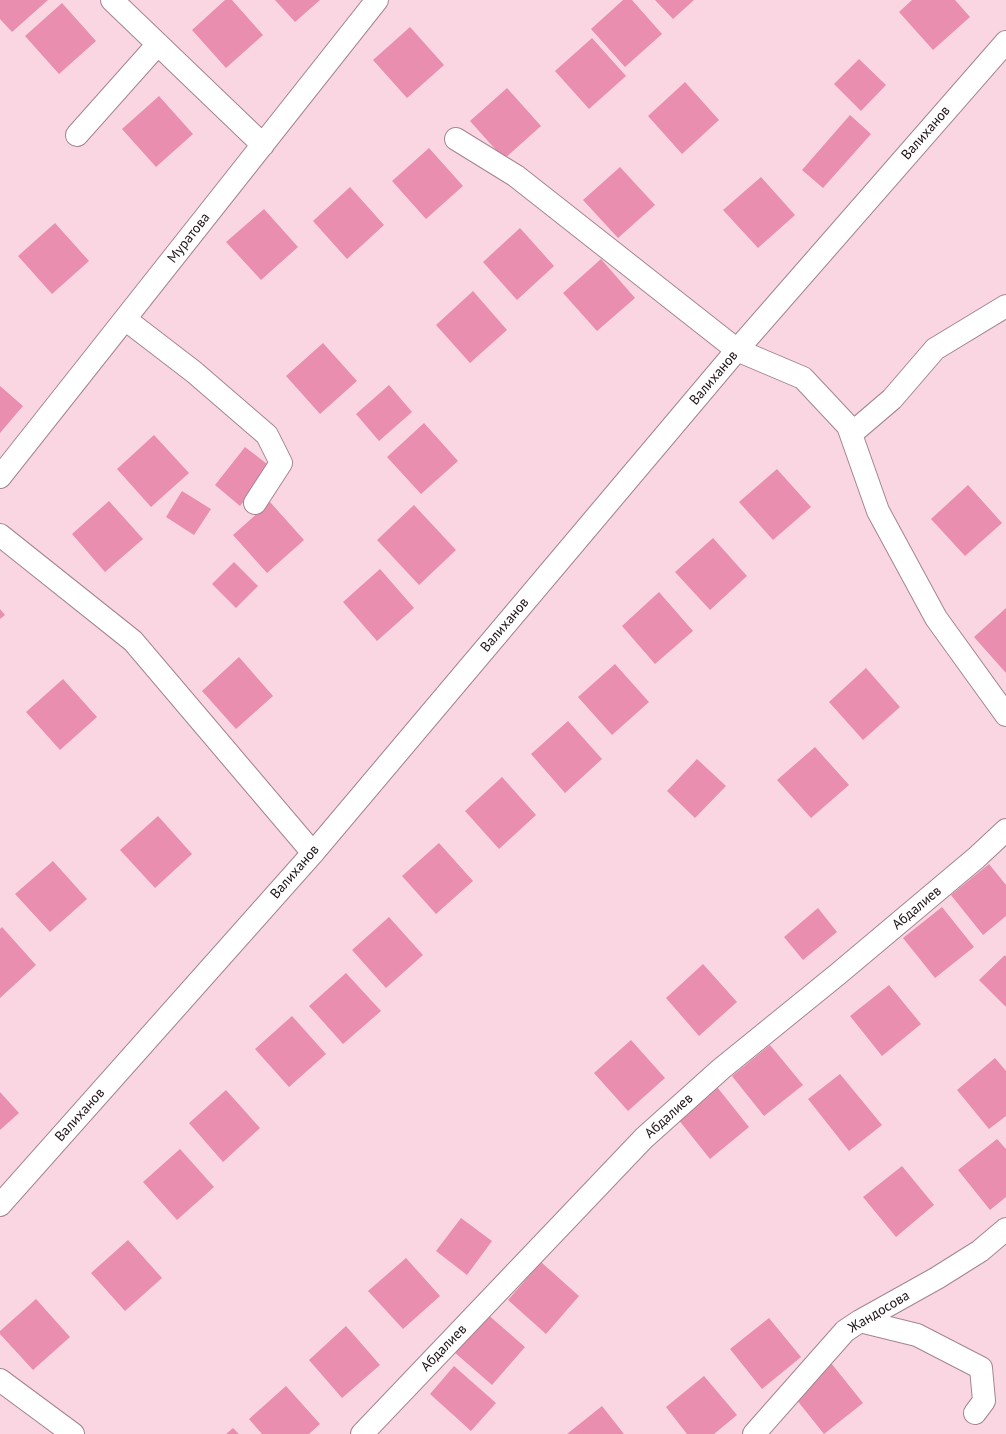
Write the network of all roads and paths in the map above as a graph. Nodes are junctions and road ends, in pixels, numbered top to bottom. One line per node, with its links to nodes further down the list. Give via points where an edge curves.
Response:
1 (112, 0): 4 (street)
2 (377, 0): 7 (street, Муратова)
3 (1006, 42): 10 (street, Валиханов)
4 (158, 44): 5 (street); 7 (street)
5 (77, 135)
6 (456, 139): 10 (street, via 516,176)
7 (263, 145): 9 (street, Муратова)
8 (1006, 306): 11 (street, via 935,349 892,399)
9 (125, 319): 12 (street, Муратова); 13 (street, via 194,372 267,435 282,463)
10 (737, 350): 11 (street, via 803,378 848,426); 17 (street, Валиханов)
11 (851, 434): 15 (street, via 878,511 936,618)
12 (0, 477)
13 (255, 502)
14 (0, 535): 17 (street, via 133,641)
15 (1006, 714)
16 (1006, 830): 24 (street, Абдалиев, via 958,874 721,1069 644,1138)
17 (313, 853): 18 (street, Валиханов)
18 (0, 1205)
19 (1006, 1229): 20 (street, Жандосова, via 980,1251 938,1278)
20 (860, 1321): 22 (street, via 917,1335 981,1368 984,1401); 25 (street, Жандосова, via 845,1331)
21 (0, 1380): 23 (street)
22 (975, 1413)
23 (73, 1434)
24 (362, 1434)
25 (754, 1434)

